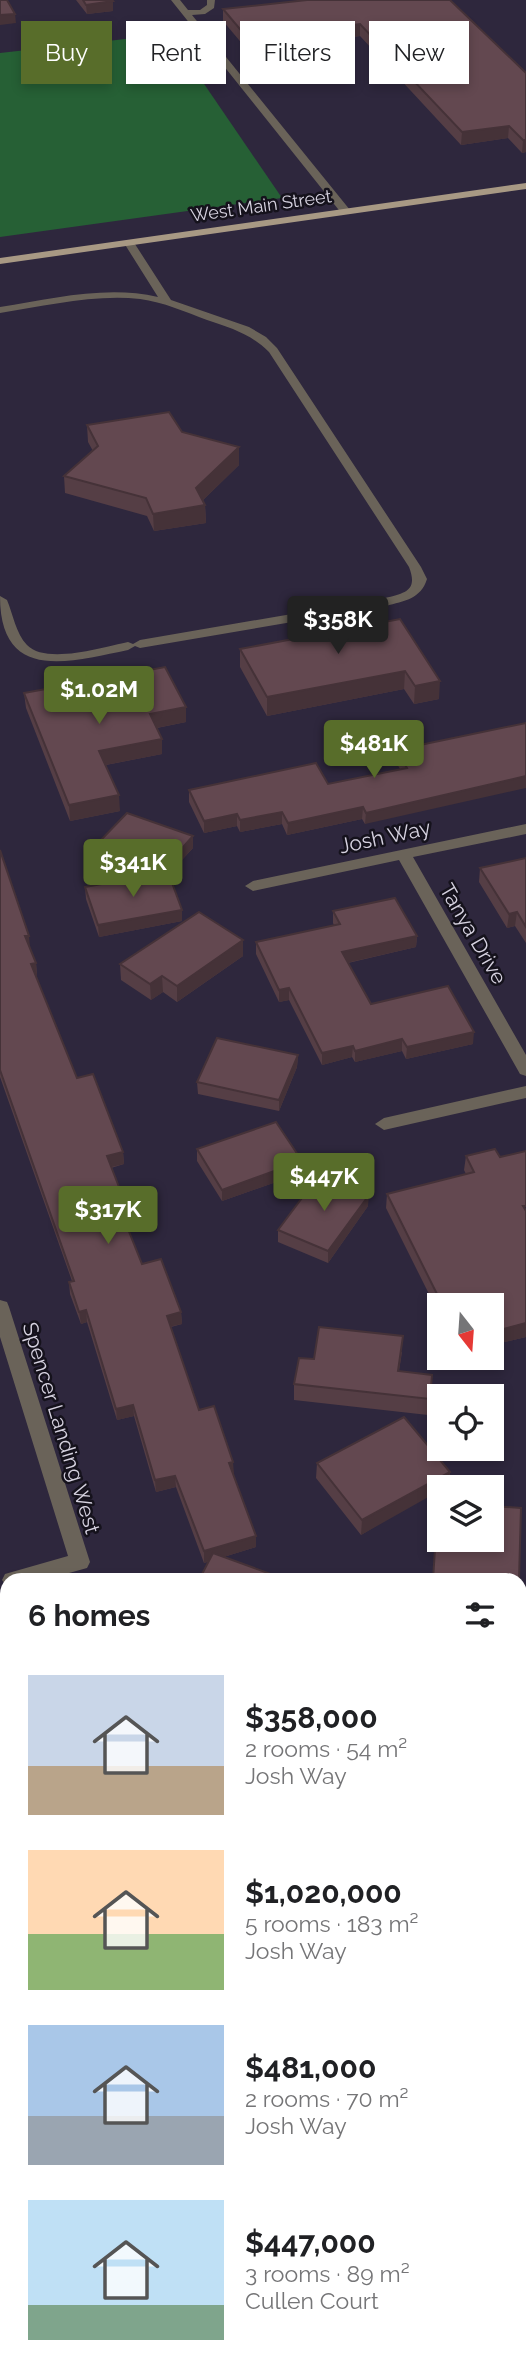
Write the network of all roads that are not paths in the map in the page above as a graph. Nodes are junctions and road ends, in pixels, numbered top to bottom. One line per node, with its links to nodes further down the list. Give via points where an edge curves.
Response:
1 (175, 0): 3 (street)
2 (211, 0): 3 (street, via 211,6 202,12)
3 (187, 13): 5 (street)
4 (526, 186): 5 (main road, West Main Street)
5 (346, 212): 6 (main road, West Main Street)
6 (129, 243): 7 (main road, West Main Street); 8 (street)
7 (0, 261)
8 (167, 302): 9 (street, via 97,295); 10 (street, via 245,329 273,350 415,567 420,579 417,589 386,602 58,658 38,658 20,646)
9 (0, 310)
10 (0, 600)
11 (526, 829): 12 (street, Josh Way)
12 (404, 855): 13 (street, Josh Way); 14 (street, Tanya Drive)
13 (253, 886)
14 (526, 1070)
15 (526, 1092): 16 (street)
16 (384, 1124)
17 (0, 1307): 18 (street, Spencer Landing West, via 80,1562)
18 (38, 1573)

